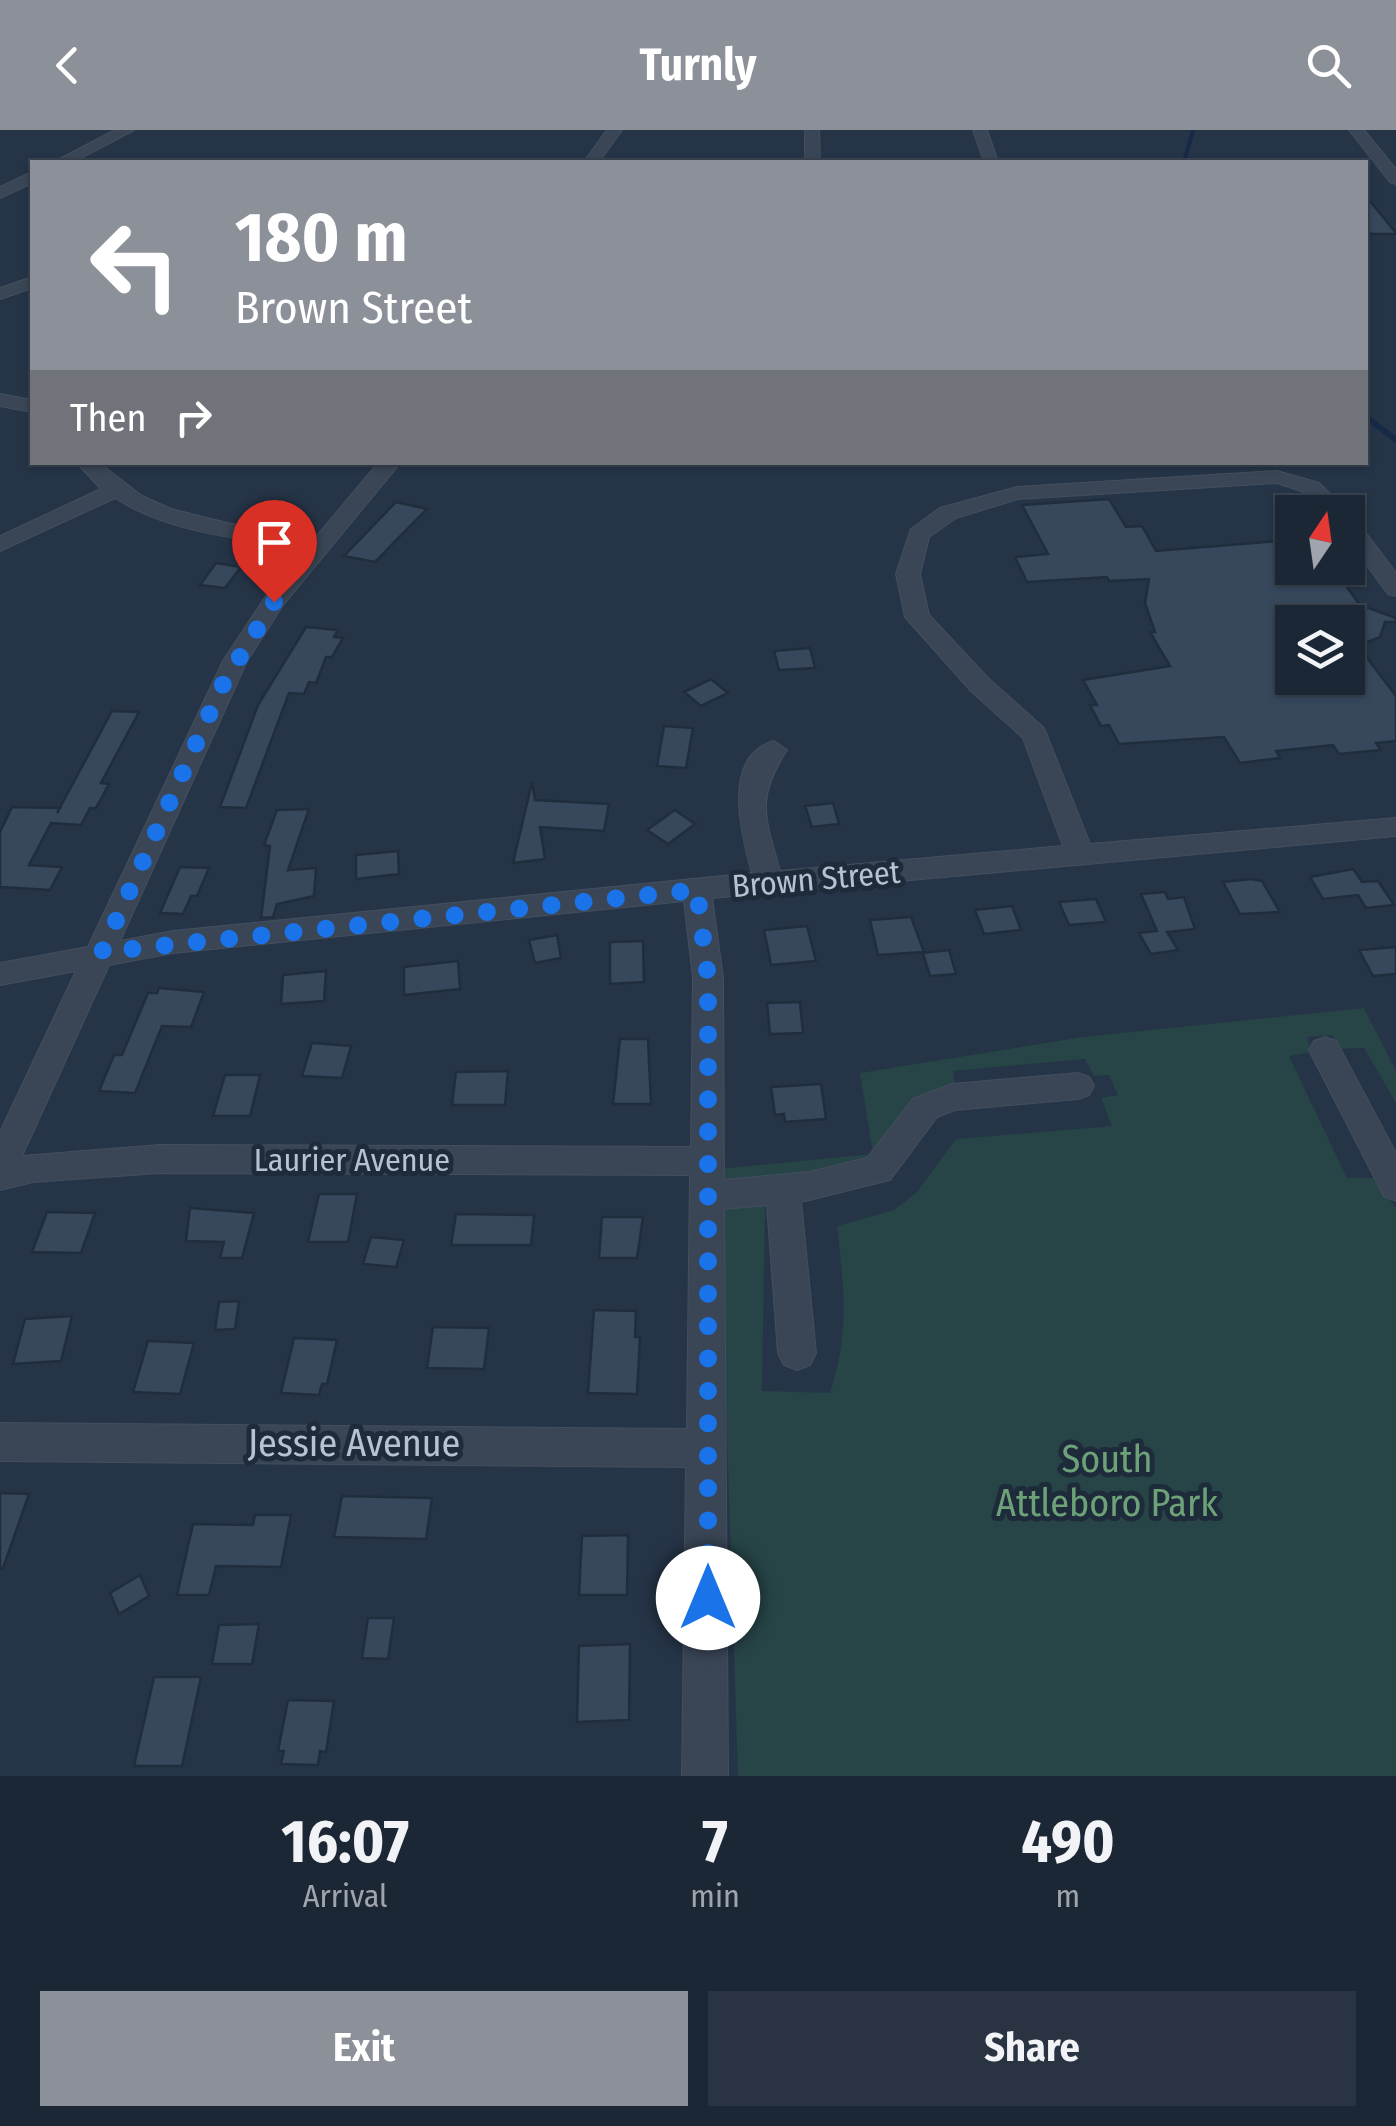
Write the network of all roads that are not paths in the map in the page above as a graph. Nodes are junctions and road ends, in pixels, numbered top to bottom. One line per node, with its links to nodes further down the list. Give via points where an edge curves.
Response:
1 (126, 130): 6 (street)
2 (616, 130): 7 (street)
3 (812, 130): 8 (street)
4 (980, 130): 9 (street)
5 (1356, 130): 11 (street)
6 (66, 160)
7 (593, 160)
8 (813, 160)
9 (990, 160)
10 (30, 178): 12 (street)
11 (1396, 180)
12 (0, 193)
13 (30, 283): 14 (street)
14 (0, 294)
15 (0, 400): 16 (street)
16 (30, 406)
17 (89, 465): 19 (street)
18 (388, 465): 22 (street)
19 (116, 490): 21 (street); 22 (street, via 178,517)
20 (1325, 495): 27 (street, via 1306,482 1277,477 1017,494 948,513 918,534 908,574 917,617 1035,734)
21 (0, 544)
22 (321, 544): 30 (street, via 261,618 236,661)
23 (1365, 548): 24 (street)
24 (1396, 589)
25 (774, 750): 28 (street, via 750,792)
26 (1395, 828): 27 (street, Brown Street)
27 (1080, 855): 28 (street, Brown Street)
28 (769, 882): 29 (street, Brown Street)
29 (697, 890): 30 (street, Brown Street); 36 (street, via 708,978)
30 (102, 952): 31 (street, Brown Street); 34 (street)
31 (0, 974)
32 (1326, 1050): 37 (street)
33 (1078, 1086): 38 (street, Laurier Avenue, via 952,1097 924,1108 878,1170)
34 (0, 1168)
35 (0, 1176): 36 (street, Laurier Avenue, via 159,1159)
36 (706, 1178): 38 (street, Laurier Avenue); 41 (street)
37 (1396, 1186)
38 (783, 1189): 39 (street)
39 (797, 1353)
40 (0, 1442): 41 (street, Jessie Avenue)
41 (707, 1448): 42 (street)
42 (705, 1776)

